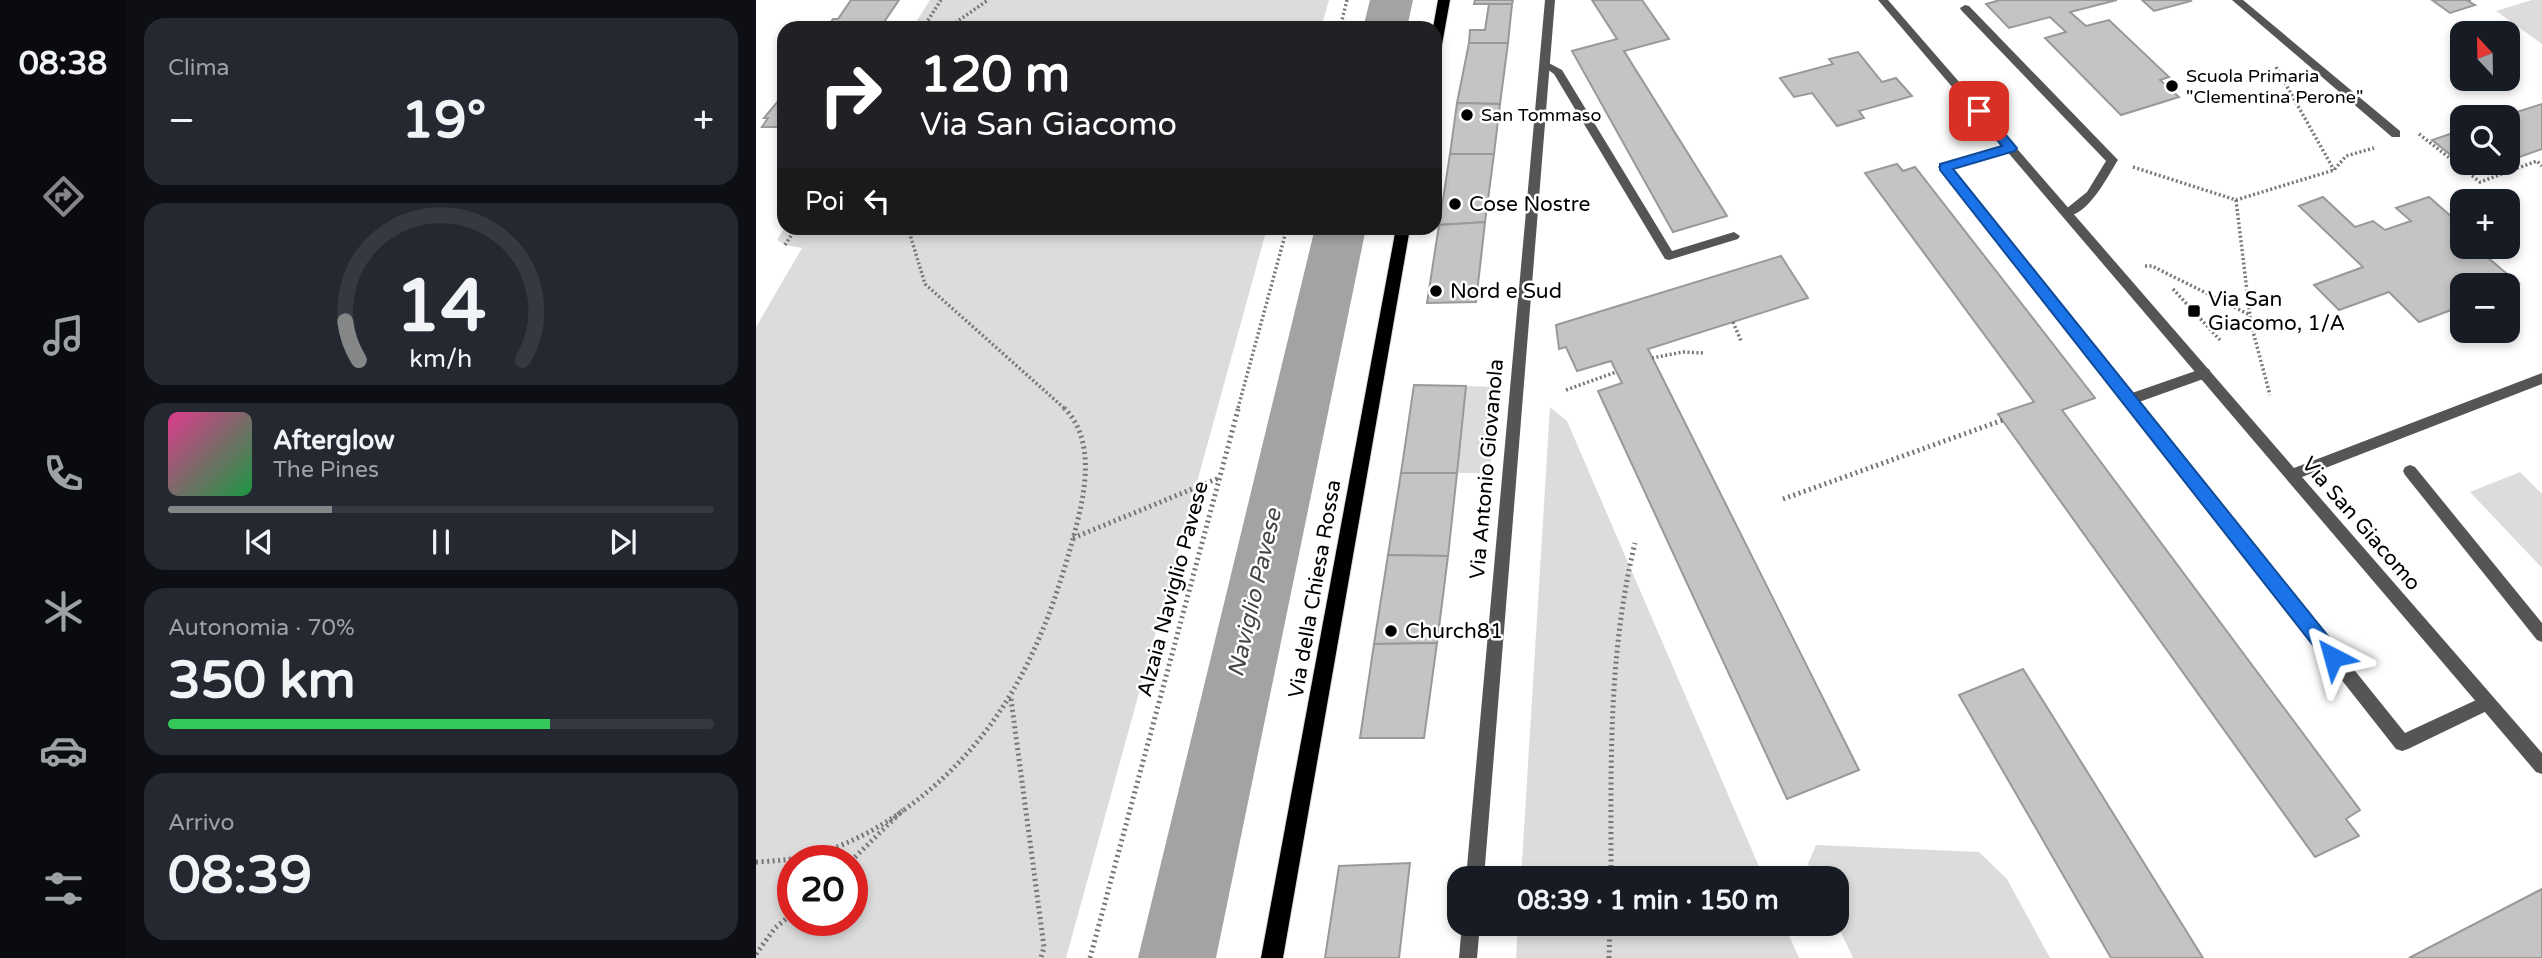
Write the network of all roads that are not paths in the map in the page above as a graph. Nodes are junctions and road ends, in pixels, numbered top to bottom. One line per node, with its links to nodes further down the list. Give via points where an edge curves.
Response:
1 (1444, 0): 6 (main road)
2 (1550, 0): 7 (street, Via Antonio Giovanola)
3 (1883, 0): 9 (street, Via San Giacomo)
4 (2237, 0): 8 (street)
5 (1965, 8): 10 (street, via 2112,160 2091,195)
6 (1440, 21)
7 (1545, 64): 12 (street, via 1558,72 1669,256); 21 (street, Via Antonio Giovanola)
8 (2396, 134)
9 (2011, 148): 10 (street, Via San Giacomo); 15 (street, via 1944,167)
10 (2067, 213): 13 (street, Via San Giacomo)
11 (1402, 235): 23 (main road, Via della Chiesa Rossa)
12 (1734, 236)
13 (2204, 373): 15 (street); 17 (street, Via San Giacomo)
14 (2542, 378): 17 (street)
15 (2129, 400): 19 (street, via 2402,743)
16 (2410, 471): 18 (street)
17 (2292, 475): 19 (street, Via San Giacomo)
18 (2542, 635)
19 (2487, 703): 20 (street, Via San Giacomo)
20 (2542, 766)
21 (1476, 866)
22 (1470, 936): 24 (street)
23 (1272, 958)
24 (1468, 958)

